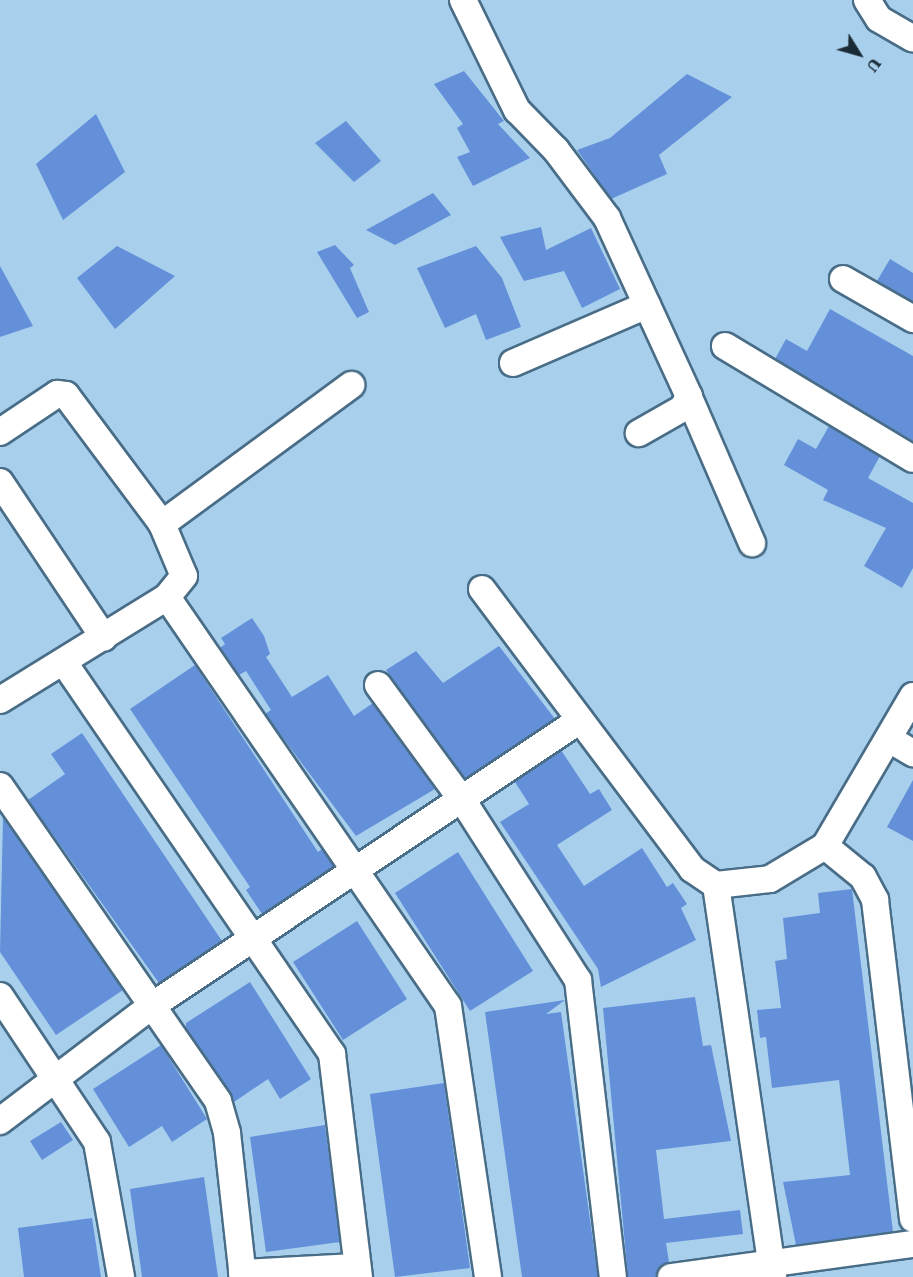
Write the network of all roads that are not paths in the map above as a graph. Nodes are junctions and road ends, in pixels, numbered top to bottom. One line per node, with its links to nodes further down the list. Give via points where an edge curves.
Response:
1 (463, 0): 5 (street, via 517,110 592,194)
2 (867, 0): 3 (street, via 879,19)
3 (913, 39)
4 (843, 279): 6 (street)
5 (647, 305): 8 (street); 10 (street)
6 (913, 319)
7 (725, 346): 13 (street)
8 (513, 363)
9 (351, 385): 15 (street)
10 (691, 402): 12 (street); 16 (street)
11 (0, 432): 15 (street, via 57,394 66,395)
12 (639, 433)
13 (913, 459)
14 (0, 482): 19 (street)
15 (162, 524): 18 (street, via 184,568)
16 (752, 543)
17 (482, 589): 24 (street)
18 (167, 597): 19 (street); 30 (street)
19 (104, 638): 20 (street)
20 (65, 664): 23 (street); 32 (street, via 111,723)
21 (378, 685): 28 (street)
22 (913, 696): 25 (street)
23 (0, 700)
24 (580, 720): 28 (street); 31 (street, via 692,869)
25 (891, 740): 26 (street); 29 (street)
26 (913, 753)
27 (0, 786): 34 (street)
28 (463, 801): 30 (street); 44 (street, via 578,980)
29 (825, 846): 31 (street, via 770,879); 37 (street, via 863,877 875,900)
30 (355, 869): 32 (street); 43 (street, via 448,1006)
31 (716, 885): 39 (street)
32 (253, 943): 34 (street); 40 (street, via 334,1060)
33 (0, 996): 35 (street)
34 (150, 1008): 35 (street); 41 (street, via 224,1115)
35 (56, 1078): 36 (street); 42 (street, via 103,1157)
36 (0, 1121)
37 (913, 1219)
38 (913, 1244): 39 (street)
39 (772, 1269): 45 (street)
40 (357, 1272): 41 (street)
41 (243, 1275)
42 (121, 1277)
43 (488, 1277)
44 (613, 1277)
45 (671, 1277)

